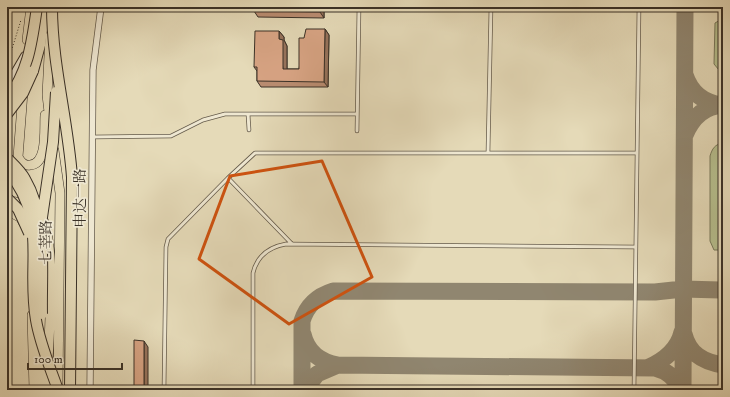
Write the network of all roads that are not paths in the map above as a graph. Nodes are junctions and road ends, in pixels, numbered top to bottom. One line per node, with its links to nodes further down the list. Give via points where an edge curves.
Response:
1 (31, 7): 9 (main road, 七莘路)
2 (36, 7): 13 (highway, bridge, via 28,62)
3 (45, 7): 14 (highway, bridge, via 33,72 23,93)
4 (52, 7): 10 (highway, bridge); 12 (main road, 七莘路)
5 (101, 7): 19 (street, 申达一路, via 93,70)
6 (359, 7): 16 (lane)
7 (491, 7): 20 (lane)
8 (639, 7): 21 (lane)
9 (26, 55): 11 (main road); 12 (main road, 七莘路, via 18,157 28,166 36,164 42,157)
10 (55, 58): 27 (highway, bridge, via 56,113); 36 (highway, bridge, via 70,143 72,176)
11 (7, 87)
12 (47, 96): 35 (main road, 七莘路, via 60,193)
13 (7, 99)
14 (7, 114)
15 (248, 114): 16 (lane); 17 (lane); 19 (lane, via 214,116 174,135)
16 (357, 114): 18 (lane)
17 (249, 130)
18 (357, 131)
19 (92, 137): 37 (street, 申达一路)
20 (488, 152): 21 (lane); 24 (lane, via 260,152 253,155)
21 (637, 153): 29 (lane)
22 (7, 158): 27 (highway, bridge, via 25,178 36,205)
23 (7, 170): 30 (highway, bridge, via 17,181 29,207 34,232)
24 (228, 178): 28 (lane); 38 (lane, via 170,235 167,242)
25 (7, 199): 30 (highway, bridge, via 18,210 27,226); 34 (main road, via 30,207 41,216 48,231 50,291)
26 (7, 210): 33 (main road, via 21,218 32,249)
27 (40, 231): 31 (highway, bridge)
28 (292, 244): 29 (lane); 39 (lane, via 271,248 258,259 254,268)
29 (635, 247): 40 (lane)
30 (33, 250): 35 (highway, bridge, via 36,320)
31 (42, 314): 32 (main road)
32 (40, 363): 33 (main road); 34 (main road)
33 (35, 390)
34 (45, 390)
35 (58, 390)
36 (70, 390)
37 (90, 390)
38 (164, 390)
39 (253, 390)
40 (634, 390)

